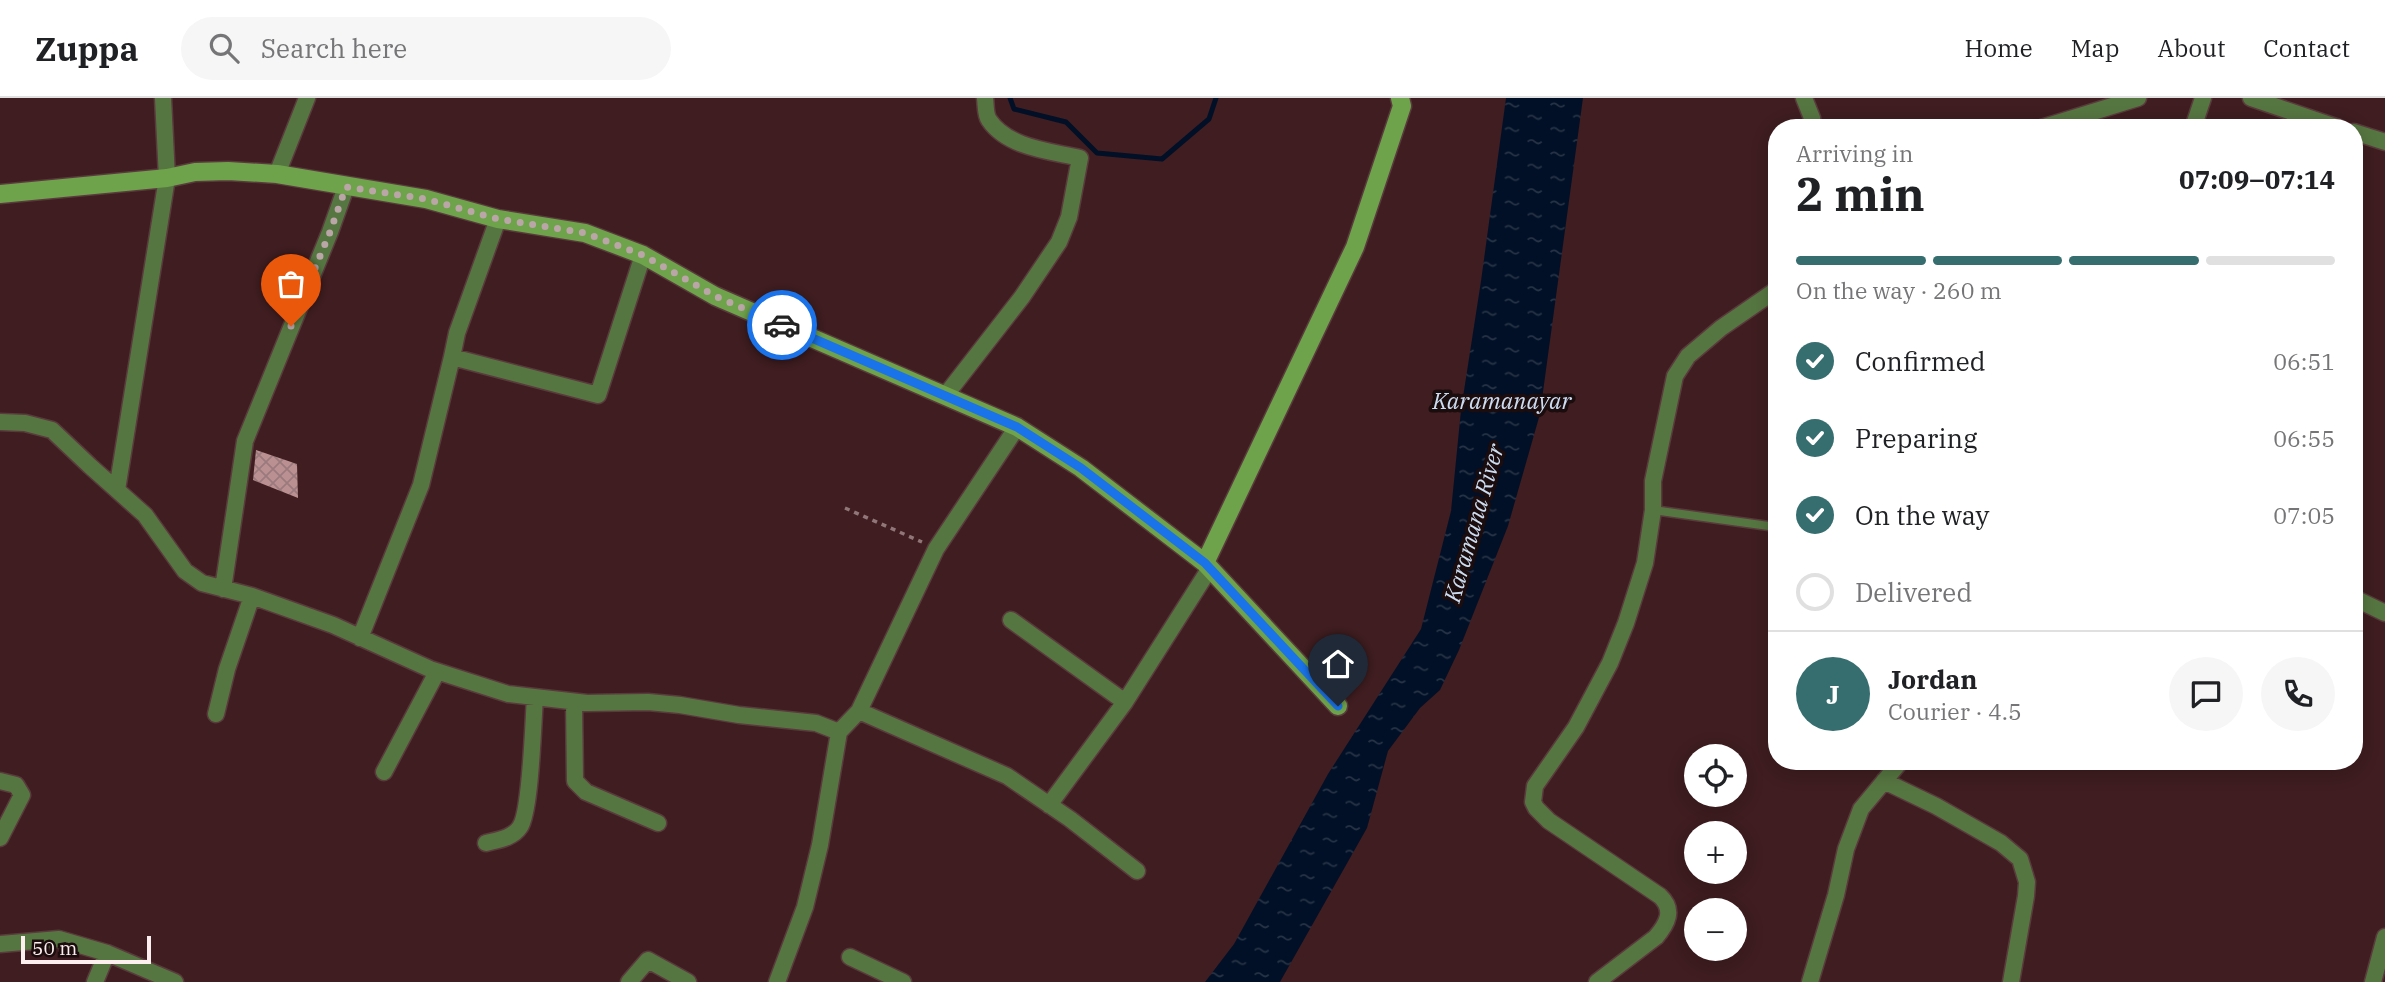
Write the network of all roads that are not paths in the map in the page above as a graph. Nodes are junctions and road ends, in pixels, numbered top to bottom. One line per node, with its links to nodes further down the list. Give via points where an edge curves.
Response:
1 (163, 98): 16 (street)
2 (307, 98): 15 (street)
3 (985, 98): 23 (street, via 987,118 1007,138 1080,158 1069,217 1059,242)
4 (1400, 98): 29 (street, via 1402,106 1355,247)
5 (1804, 98): 9 (street)
6 (2138, 98): 10 (street)
7 (2203, 98): 11 (street)
8 (2251, 98): 12 (street)
9 (1812, 119)
10 (2070, 119)
11 (2196, 119)
12 (2313, 119)
13 (2363, 135): 14 (street)
14 (2385, 142)
15 (277, 174): 16 (street, via 195,172); 17 (street)
16 (167, 178): 18 (street); 26 (street)
17 (346, 187): 19 (street, via 426,199); 30 (street, via 245,441)
18 (0, 194)
19 (498, 219): 20 (street, via 585,233); 22 (street)
20 (643, 255): 22 (street, via 598,395); 23 (street, via 715,296)
21 (1768, 296): 27 (street, via 1696,349 1675,376 1653,481)
22 (452, 357): 35 (street, via 421,485)
23 (945, 396): 25 (street)
24 (0, 422): 26 (street, via 52,430)
25 (1017, 427): 29 (street, via 1081,468); 41 (street, via 936,549)
26 (117, 490): 30 (street, via 145,514 185,571 202,583)
27 (1653, 510): 28 (lane); 63 (street, via 1645,564 1610,663 1576,727 1533,792 1536,808 1549,821 1660,896 1669,909 1656,937)
28 (1768, 526)
29 (1208, 565): 39 (street); 40 (street)
30 (223, 589): 31 (street)
31 (252, 596): 35 (street); 42 (street)
32 (2363, 602): 33 (street)
33 (2385, 613)
34 (1011, 620): 39 (street)
35 (360, 638): 36 (street)
36 (438, 672): 37 (street); 45 (street)
37 (535, 698): 38 (street); 51 (street, via 521,827 508,837)
38 (575, 702): 43 (street, via 680,705 816,723); 49 (street, via 575,781 586,792)
39 (1125, 702): 48 (street)
40 (1338, 706)
41 (859, 711): 43 (street); 48 (street, via 1007,776)
42 (216, 714)
43 (839, 732): 61 (street, via 805,907)
44 (1894, 770): 47 (street)
45 (384, 772)
46 (0, 781): 50 (street, via 16,785 22,795)
47 (1884, 781): 64 (street, via 1861,809 1853,830); 65 (street, via 1980,830 2020,859 2026,896)
48 (1049, 805): 52 (street)
49 (658, 823)
50 (0, 838)
51 (486, 843)
52 (1137, 871)
53 (2385, 936): 66 (street)
54 (0, 944): 55 (street, via 59,939)
55 (107, 953): 57 (street); 58 (street)
56 (850, 957): 62 (street)
57 (96, 982)
58 (175, 982)
59 (629, 982): 60 (street, via 648,960)
60 (688, 982)
61 (777, 982)
62 (903, 982)
63 (1597, 982)
64 (1810, 982)
65 (2011, 982)
66 (2372, 982)

